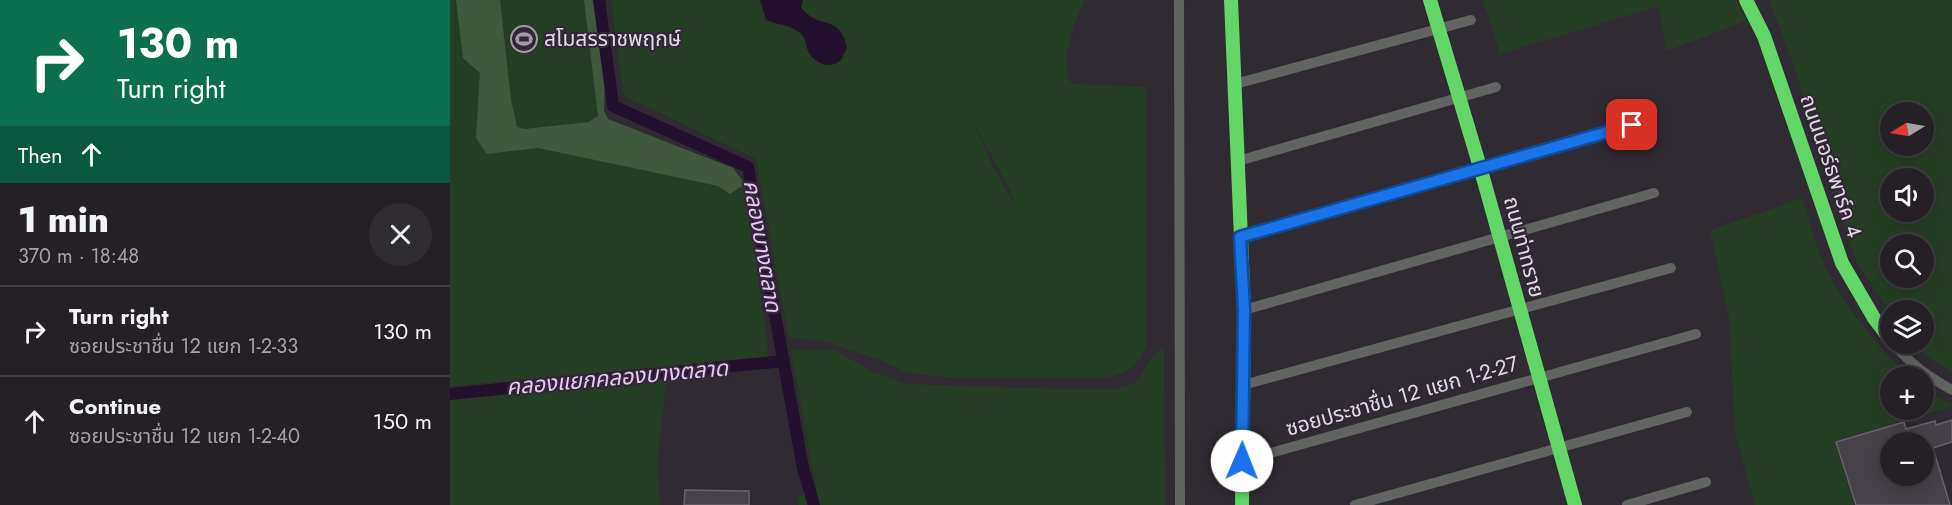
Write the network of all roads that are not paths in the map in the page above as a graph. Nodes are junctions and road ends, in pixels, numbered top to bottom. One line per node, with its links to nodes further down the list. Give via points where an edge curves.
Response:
1 (1179, 0): 29 (street)
2 (1430, 0): 6 (street, ถนนท่าทราย)
3 (1746, 0): 19 (street, ถนนนอร์ธพาร์ค 4, via 1764,36 1842,263)
4 (1236, 1): 7 (street)
5 (1471, 20): 6 (street)
6 (1438, 29): 7 (street); 9 (street, ถนนท่าทราย)
7 (1235, 84): 11 (street)
8 (1496, 87): 9 (street)
9 (1459, 98): 11 (street); 12 (street, ถนนท่าทราย)
10 (1632, 125): 12 (street)
11 (1238, 161): 14 (street)
12 (1480, 167): 14 (street); 15 (street, ถนนท่าทราย)
13 (1654, 193): 15 (street)
14 (1240, 237): 18 (street)
15 (1500, 237): 17 (street, ถนนท่าทราย); 18 (street)
16 (1671, 268): 17 (street)
17 (1519, 308): 22 (street, ถนนท่าทราย); 23 (street)
18 (1244, 310): 23 (street)
19 (1880, 326)
20 (1696, 334): 22 (street, ซอยประชาชื่น 12 แยก 1-2-27)
21 (1902, 354): 24 (street, via 1928,377)
22 (1538, 378): 26 (street, ถนนท่าทราย); 27 (street, ซอยประชาชื่น 12 แยก 1-2-27)
23 (1243, 385): 27 (street)
24 (1952, 390)
25 (1687, 412): 26 (street)
26 (1558, 448): 31 (street); 32 (street, ถนนท่าทราย)
27 (1242, 461): 30 (street)
28 (1706, 482): 33 (street)
29 (1180, 505)
30 (1242, 505)
31 (1355, 505)
32 (1575, 505)
33 (1627, 505)

